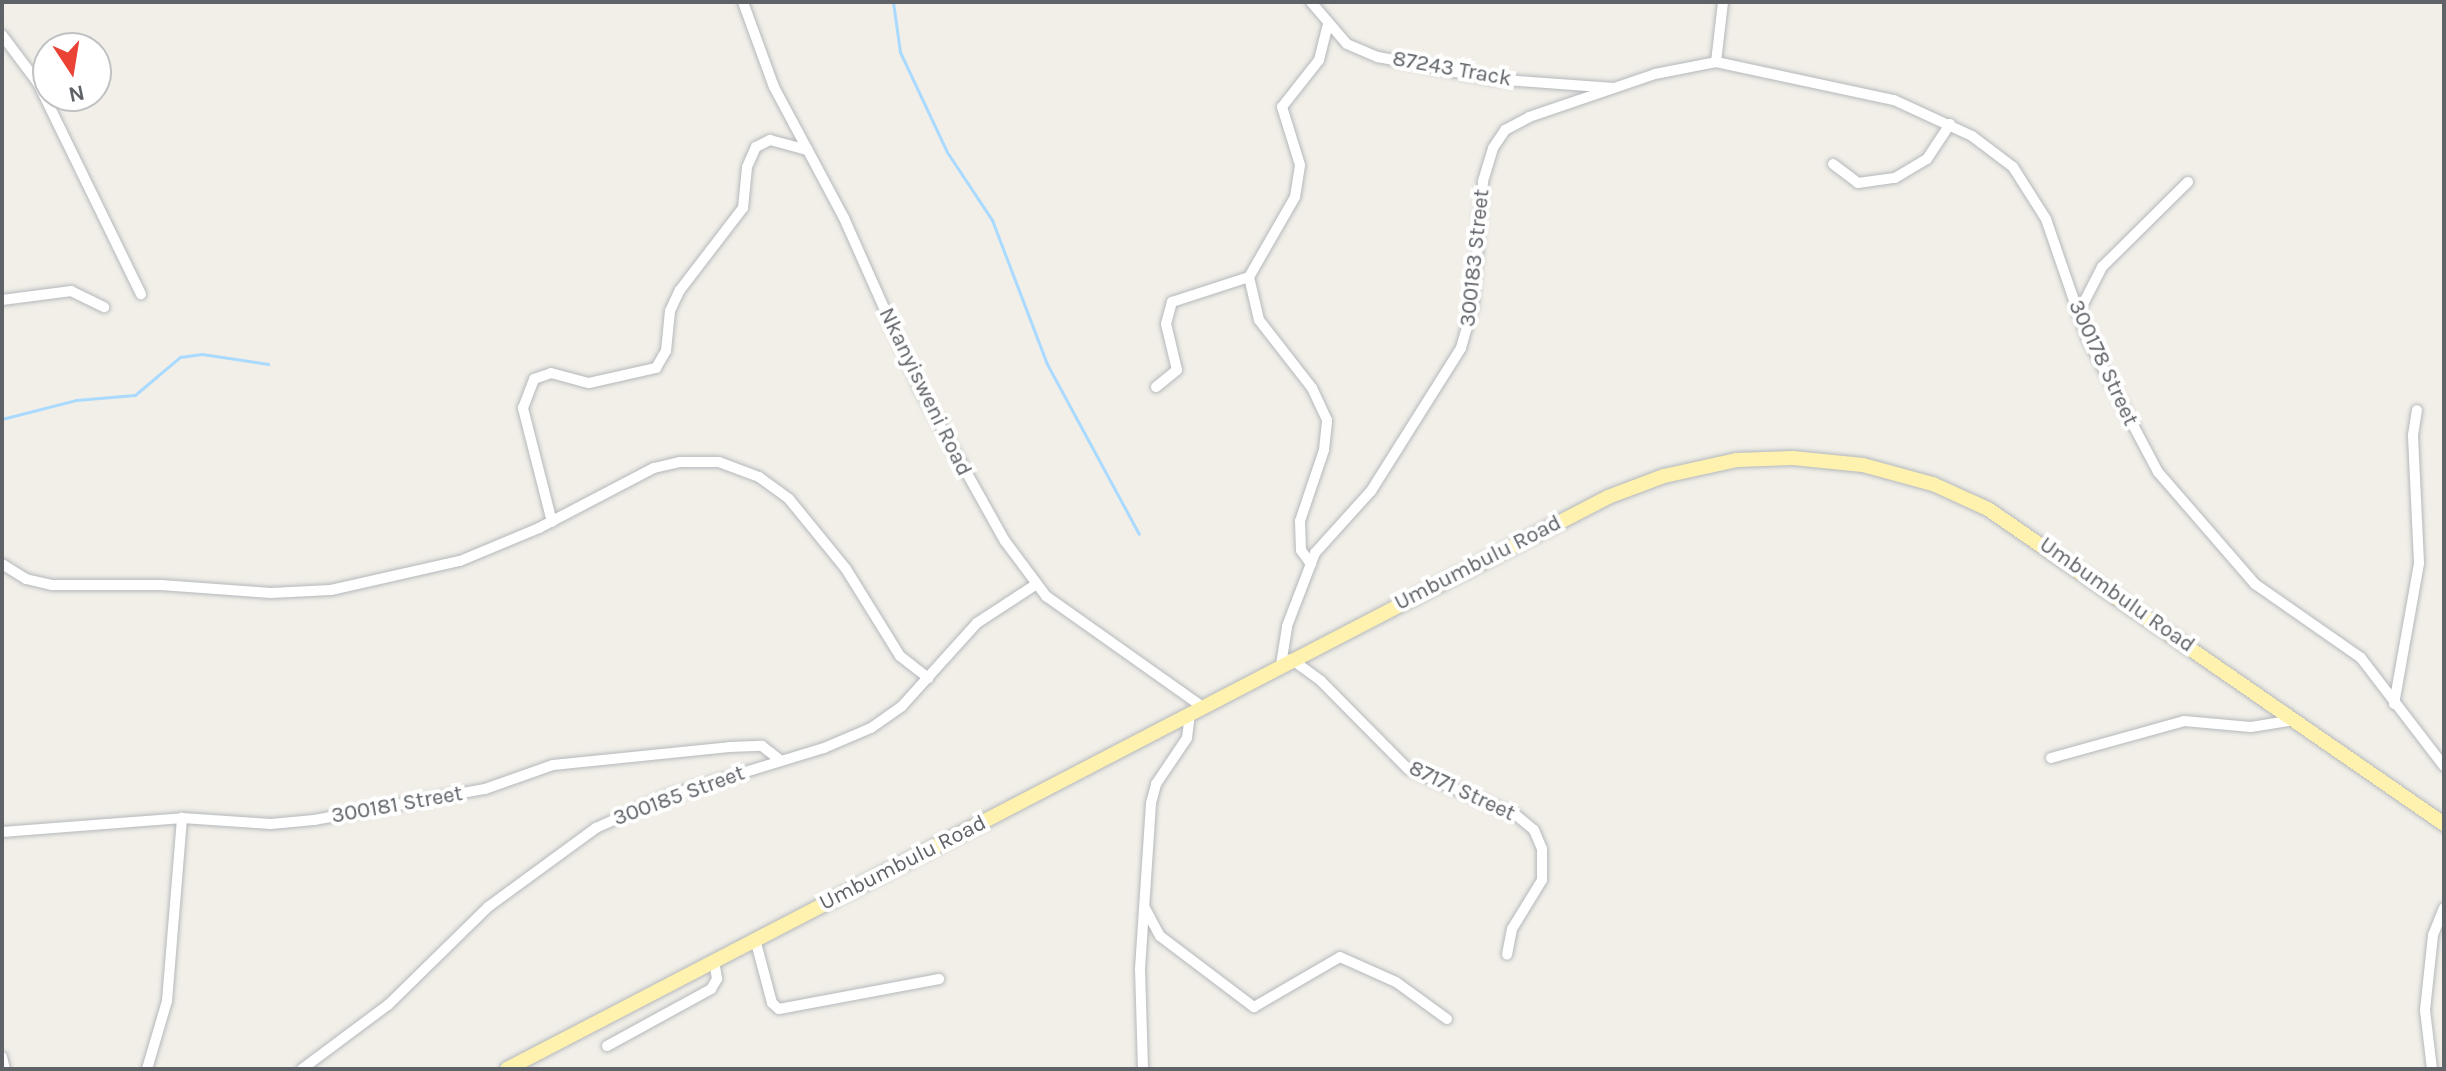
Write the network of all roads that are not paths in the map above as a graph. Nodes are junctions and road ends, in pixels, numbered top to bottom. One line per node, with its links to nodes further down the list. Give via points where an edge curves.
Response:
1 (743, 2): 9 (street, Nkanyisweni Road, via 767,70)
2 (1311, 2): 4 (street, 87243 Track)
3 (1723, 2): 6 (street)
4 (1328, 24): 7 (street, 87243 Track, via 1347,44 1378,57 1491,79); 12 (street, via 1319,60 1282,107 1300,165 1298,189)
5 (2, 35): 13 (street, via 38,83)
6 (1716, 62): 7 (street, 300183 Street, via 1681,66); 8 (street, 300178 Street, via 1861,91)
7 (1615, 88): 21 (street, 300183 Street, via 1529,117 1505,130 1493,148 1475,239 1473,306 1461,348 1371,491 1326,535)
8 (1950, 124): 10 (street, via 1927,159 1895,178 1858,183); 16 (street, 300178 Street, via 2003,158 2035,197)
9 (808, 150): 19 (street, via 770,140 756,147 747,167 743,208 680,290 670,311 666,351 656,368 589,383 551,373 534,379 523,408); 22 (street, Nkanyisweni Road, via 947,443)
10 (1833, 164)
11 (2188, 182): 16 (street, via 2102,267)
12 (1249, 277): 17 (street, via 1172,302 1166,324 1177,370); 21 (street, via 1259,320 1312,388 1327,420 1324,450 1300,521 1301,550)
13 (141, 294)
14 (2, 300): 15 (street, via 71,291)
15 (104, 307)
16 (2077, 315): 25 (street, 300178 Street, via 2134,433 2166,481 2255,584 2344,643)
17 (1156, 387)
18 (2417, 410): 25 (street, via 2413,435 2419,563)
19 (552, 522): 20 (street, via 460,561 364,585 298,593 52,585 26,579); 24 (street, via 654,468 701,461 736,467 789,499 846,569 900,656)
20 (2, 564)
21 (1311, 564): 23 (street, via 1284,637)
22 (1035, 585): 24 (street, 300185 Street, via 977,623); 26 (street, Nkanyisweni Road)
23 (1286, 662): 26 (main road, Umbumbulu Road); 27 (main road, Umbumbulu Road, via 1630,488 1737,460 1818,459 1918,479 1988,509); 37 (street, 87171 Street, via 1321,681 1408,769 1516,815 1534,830 1542,849 1542,880 1512,929)
24 (928, 678): 29 (street, 300185 Street, via 871,728)
25 (2394, 704): 30 (street, 300178 Street)
26 (1197, 710): 34 (street, via 1151,803); 36 (main road, Umbumbulu Road)
27 (2296, 720): 28 (street, via 2251,727 2184,721); 32 (main road, Umbumbulu Road)
28 (2051, 758)
29 (781, 761): 31 (street, 300181 Street, via 767,748 752,746 580,761 485,789 314,820 271,824); 45 (street, 300185 Street, via 667,796 596,828 488,907 388,1005)
30 (2444, 766)
31 (182, 818): 33 (street, 300181 Street); 44 (street, via 167,1001)
32 (2444, 824)
33 (2, 832)
34 (1145, 908): 40 (street, via 1160,936 1257,1008 1340,957 1396,982); 47 (street, via 1140,981)
35 (2444, 908): 48 (street, via 2433,935 2425,1010)
36 (755, 939): 38 (main road, Umbumbulu Road); 39 (street, via 772,1003 779,1009)
37 (1507, 955)
38 (714, 961): 41 (street, via 717,979 711,989); 46 (main road, Umbumbulu Road)
39 (939, 979)
40 (1447, 1019)
41 (607, 1046)
42 (2, 1057): 43 (street)
43 (5, 1069)
44 (147, 1069)
45 (302, 1069)
46 (507, 1069)
47 (1143, 1069)
48 (2432, 1069)

